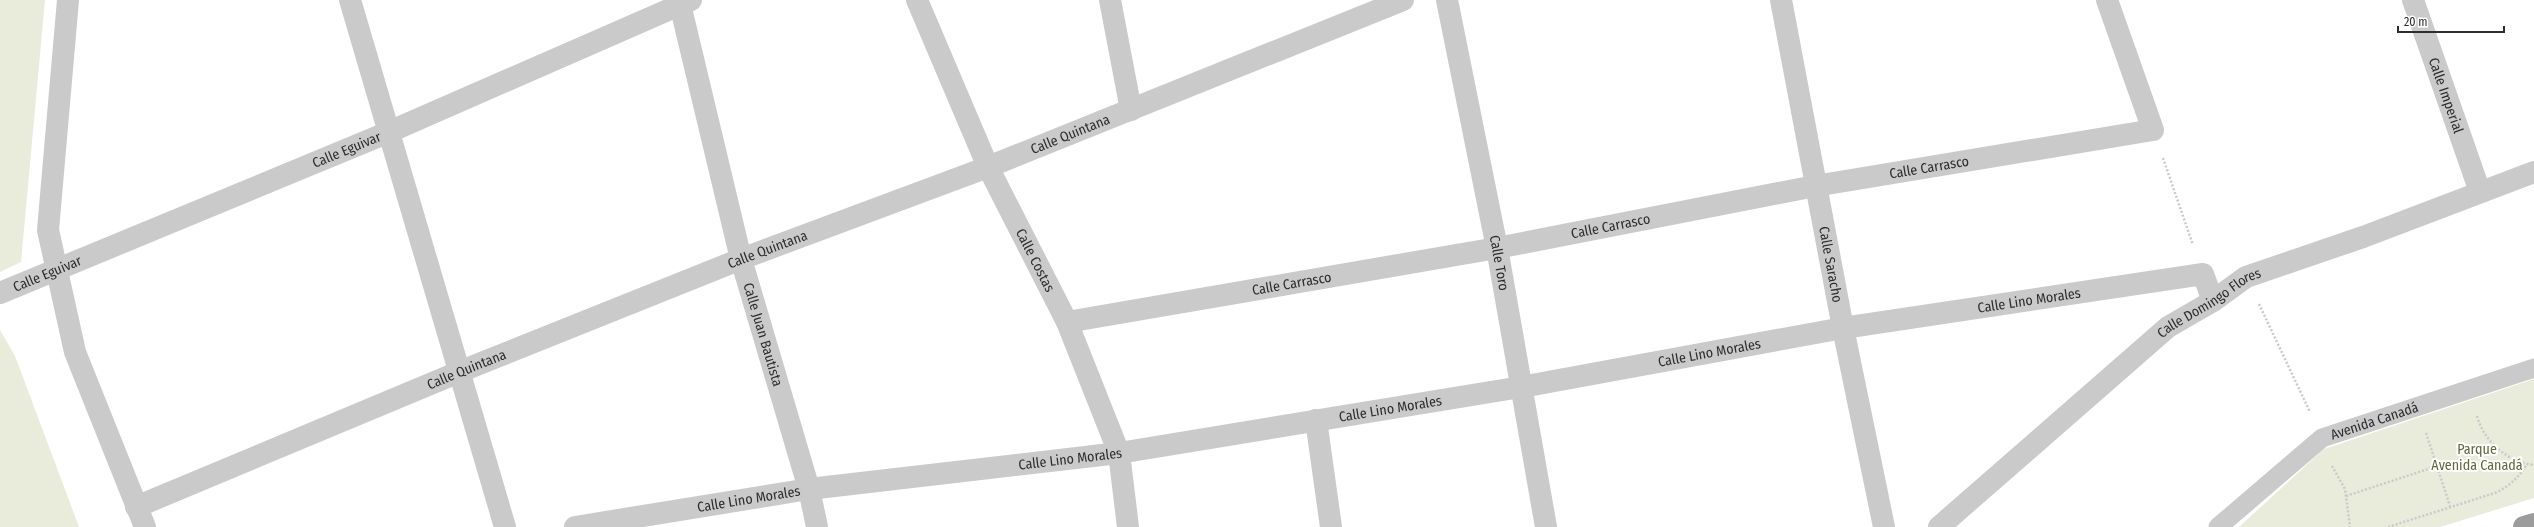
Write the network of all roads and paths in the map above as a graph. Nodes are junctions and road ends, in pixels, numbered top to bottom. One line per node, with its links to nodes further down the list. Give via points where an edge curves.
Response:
1 (68, 0): 20 (street, via 48,230)
2 (350, 0): 13 (street)
3 (917, 0): 14 (street, Calle Costas)
4 (1110, 0): 11 (street)
5 (1403, 0): 11 (street, Calle Quintana)
6 (1447, 0): 18 (street, Calle Toro)
7 (1781, 0): 16 (street, Calle Saracho)
8 (2107, 0): 12 (street)
9 (2413, 0): 17 (street, Calle Imperial)
10 (683, 2): 13 (street, Calle Eguivar); 19 (street, Calle Juan Bautista)
11 (1131, 110): 14 (street, Calle Quintana)
12 (2153, 130): 16 (street, Calle Carrasco); 21 (path)
13 (389, 132): 20 (street, Calle Eguivar); 28 (street)
14 (988, 167): 19 (street, Calle Quintana); 25 (street, Calle Costas)
15 (2534, 172): 17 (street, Calle Domingo Flores)
16 (1815, 186): 18 (street, Calle Carrasco); 26 (street, Calle Saracho)
17 (2480, 192): 22 (street, Calle Domingo Flores, via 2363,237)
18 (1497, 248): 25 (street, Calle Carrasco); 29 (street, Calle Toro)
19 (741, 259): 28 (street, Calle Quintana); 38 (street, Calle Juan Bautista)
20 (56, 269): 23 (street, Calle Eguivar); 41 (street, via 75,352)
21 (2203, 274): 24 (street); 26 (street, Calle Lino Morales)
22 (2246, 277): 24 (street, Calle Domingo Flores); 33 (path)
23 (0, 293)
24 (2213, 301): 51 (street, Calle Domingo Flores, via 2168,328)
25 (1067, 322): 34 (street, Calle Costas)
26 (1843, 328): 29 (street, Calle Lino Morales); 50 (street, Calle Saracho)
27 (2534, 368): 30 (lane, Avenida Canadá)
28 (459, 372): 41 (street, Calle Quintana); 44 (street)
29 (1521, 386): 31 (street, Calle Lino Morales); 49 (street, Calle Toro)
30 (2470, 389): 33 (lane, Avenida Canadá); 35 (path, via 2479,424 2492,443 2510,457)
31 (1316, 420): 34 (street, Calle Lino Morales); 48 (street)
32 (2424, 426): 37 (path)
33 (2316, 443): 39 (path, via 2331,465); 52 (lane, Avenida Canadá)
34 (1119, 453): 38 (street, Calle Lino Morales); 47 (street, Calle Costas)
35 (2527, 464): 36 (path); 40 (path, via 2518,478 2508,486)
36 (2534, 465)
37 (2437, 466): 39 (path); 40 (path)
38 (809, 489): 45 (street, Calle Lino Morales); 46 (street, Calle Juan Bautista)
39 (2346, 496): 53 (path)
40 (2450, 506): 54 (path)
41 (136, 507): 43 (street)
42 (2534, 524): 55 (highway)
43 (145, 527)
44 (505, 527)
45 (575, 527)
46 (817, 527)
47 (1128, 527)
48 (1331, 527)
49 (1546, 527)
50 (1884, 527)
51 (1939, 527)
52 (2218, 527)
53 (2350, 527)
54 (2388, 527)
55 (2524, 527)

